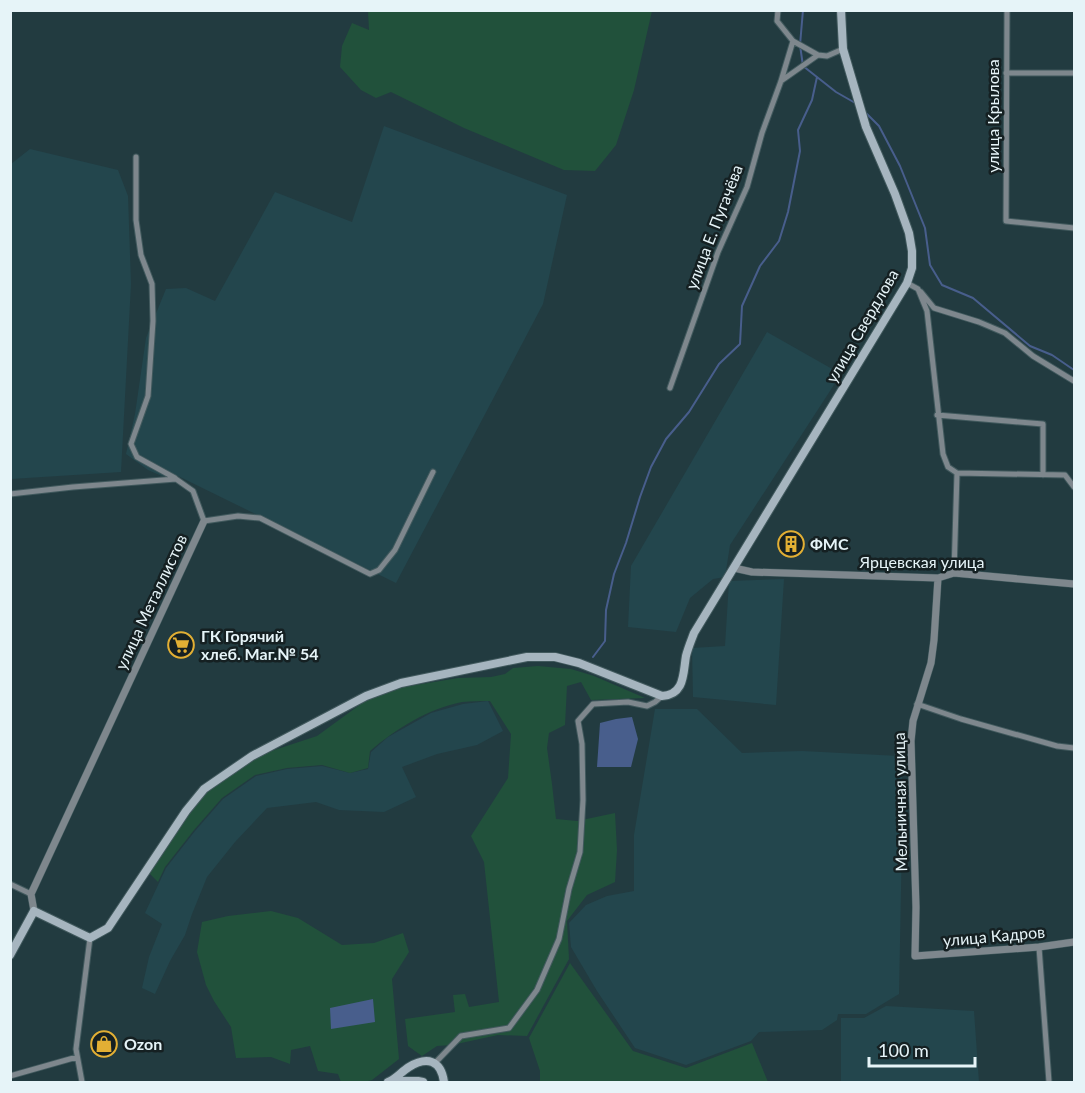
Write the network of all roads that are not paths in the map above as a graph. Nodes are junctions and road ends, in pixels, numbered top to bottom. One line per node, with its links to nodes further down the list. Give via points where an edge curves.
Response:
1 (778, 10): 4 (street, via 777,21)
2 (841, 10): 5 (main road, улица Свердлова)
3 (1007, 10): 7 (street, улица Крылова)
4 (793, 41): 6 (street); 9 (street, улица Е. Пугачёва)
5 (843, 49): 6 (street, via 827,56); 12 (main road, улица Свердлова, via 866,127 909,233 912,268)
6 (818, 55): 9 (street)
7 (1006, 73): 8 (street); 11 (street, улица Крылова, via 1006,221)
8 (1074, 73)
9 (781, 81): 15 (street, улица Е. Пугачёва, via 747,187 718,252)
10 (136, 157): 20 (street, улица Металлистов, via 136,220 141,255 152,284 153,321 148,396 131,444 137,457)
11 (1074, 228)
12 (907, 283): 13 (street); 24 (main road, улица Свердлова)
13 (918, 289): 14 (street, via 934,308 1005,333); 16 (street, via 927,311)
14 (1074, 381)
15 (670, 388)
16 (938, 415): 18 (street, via 943,454 948,467); 19 (street, via 1043,424)
17 (432, 472): 23 (street, via 396,550 380,570 370,574 260,518 238,516)
18 (957, 473): 19 (street); 25 (street)
19 (1043, 476): 21 (street, via 1065,475)
20 (176, 479): 22 (street); 23 (street, улица Металлистов, via 193,490)
21 (1074, 487)
22 (10, 494)
23 (204, 521): 32 (street, улица Металлистов)
24 (734, 568): 26 (street, Ярцевская улица, via 752,572); 28 (main road, улица Свердлова, via 694,633 678,689)
25 (954, 573): 26 (street, Ярцевская улица); 27 (street, Ярцевская улица)
26 (938, 578): 29 (street, Мельничная улица, via 931,663)
27 (1074, 584)
28 (662, 696): 34 (main road, via 555,657 527,657 401,683 366,696 252,756 204,789 108,928); 40 (street, via 647,706 628,702 593,704 578,721 583,800 580,852 559,939 537,990 509,1028 461,1036)
29 (917, 704): 30 (street); 38 (street, Мельничная улица, via 911,741)
30 (1074, 748)
31 (10, 884): 32 (street)
32 (31, 894): 33 (street)
33 (34, 911): 34 (main road); 37 (main road)
34 (90, 938): 39 (street)
35 (1074, 942): 36 (street, улица Кадров)
36 (1039, 947): 38 (street, улица Кадров); 48 (street)
37 (10, 955)
38 (915, 956)
39 (77, 1057): 42 (street); 45 (street)
40 (435, 1063): 41 (main road, via 422,1061); 47 (main road)
41 (406, 1069): 43 (main road); 44 (main road)
42 (10, 1076)
43 (390, 1082): 44 (main road)
44 (404, 1082): 46 (main road)
45 (82, 1083)
46 (423, 1083)
47 (444, 1083)
48 (1049, 1083)

